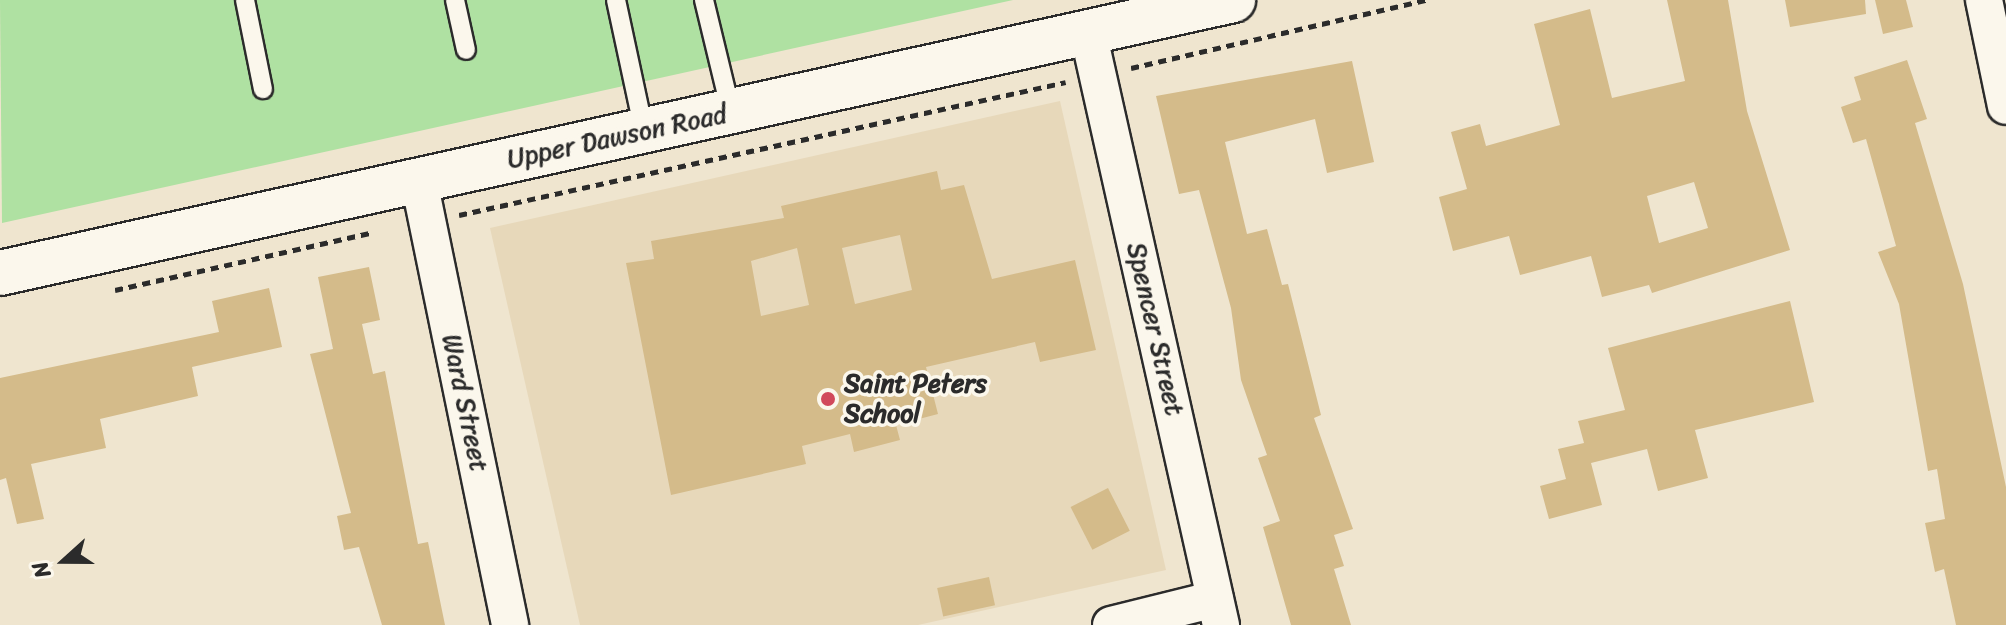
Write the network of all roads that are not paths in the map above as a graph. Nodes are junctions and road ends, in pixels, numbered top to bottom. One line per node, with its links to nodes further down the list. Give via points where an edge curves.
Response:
1 (245, 0): 9 (lane)
2 (455, 0): 8 (lane)
3 (616, 0): 12 (lane)
4 (704, 0): 11 (lane)
5 (1233, 0): 7 (street, Upper Dawson Road)
6 (1984, 0): 10 (street)
7 (1088, 32): 11 (street, Upper Dawson Road); 15 (street, Spencer Street)
8 (466, 50)
9 (263, 89)
10 (2006, 106)
11 (731, 112): 12 (street, Upper Dawson Road)
12 (644, 131): 13 (street, Upper Dawson Road)
13 (423, 201): 14 (street, Upper Dawson Road); 16 (street, Ward Street)
14 (0, 273)
15 (1218, 612): 17 (street)
16 (510, 625)
17 (1111, 625)

